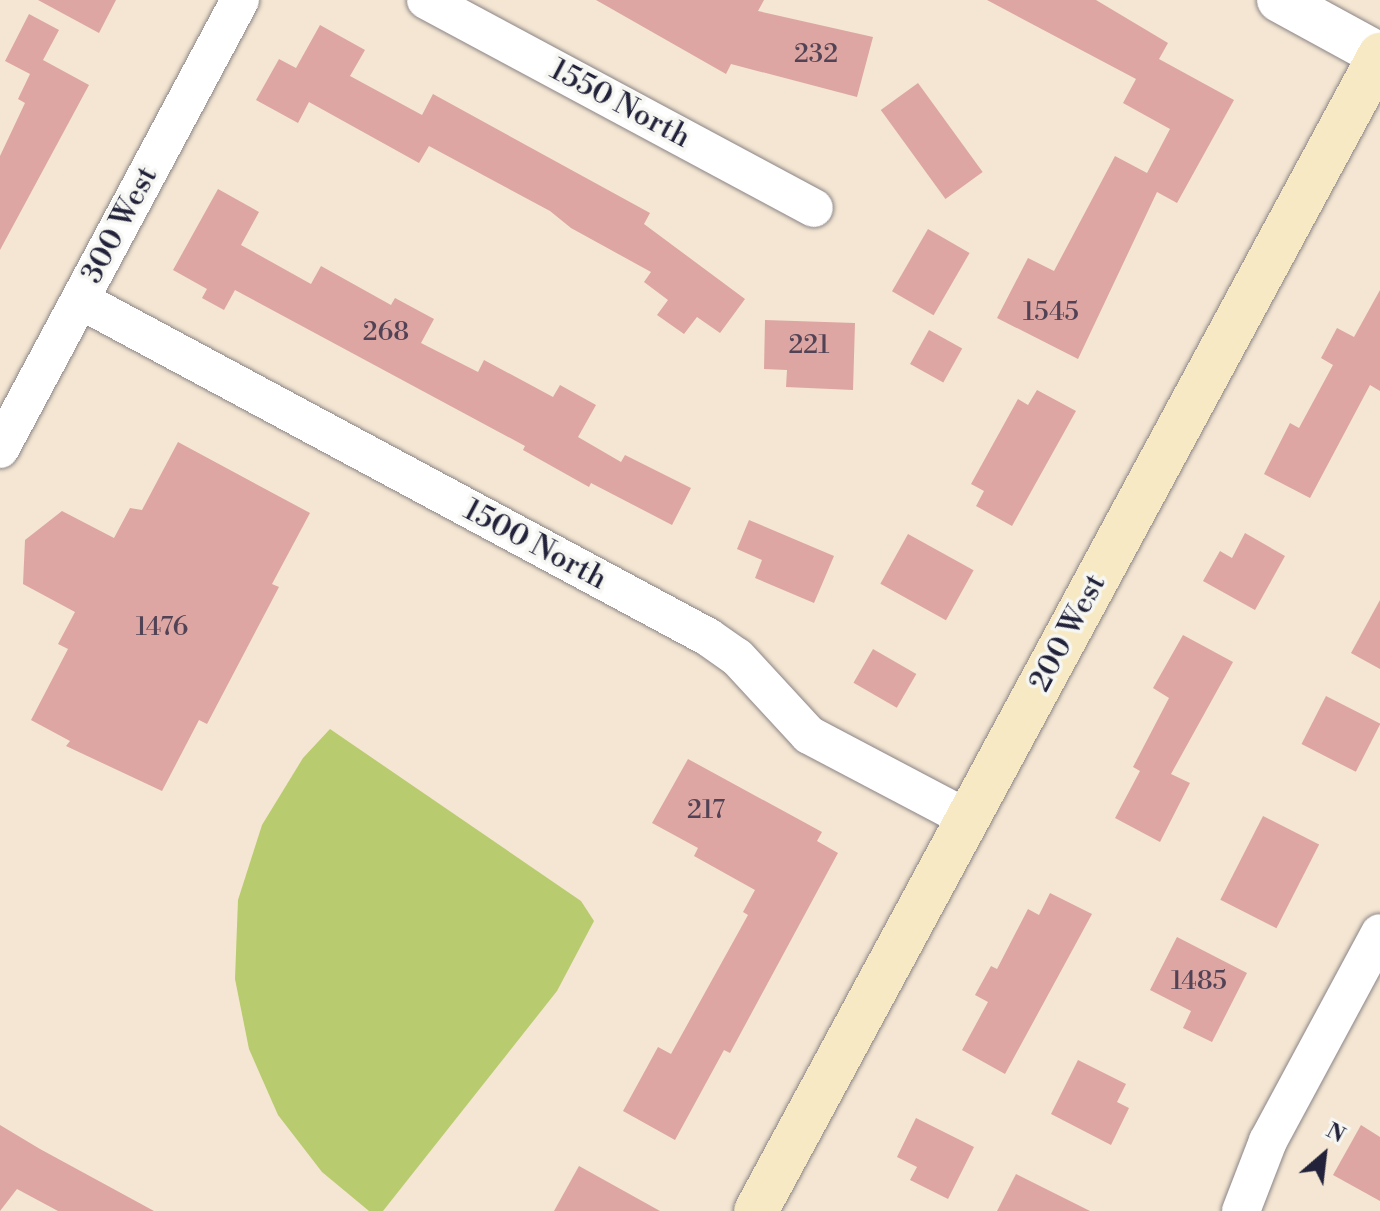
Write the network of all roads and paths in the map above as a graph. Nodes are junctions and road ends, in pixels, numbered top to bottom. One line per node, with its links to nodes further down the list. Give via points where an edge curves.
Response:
1 (240, 0): 6 (street, 300 West)
2 (426, 0): 5 (street, 1550 North)
3 (1279, 0): 4 (street)
4 (1380, 55): 8 (main road, 200 West)
5 (814, 208)
6 (80, 300): 7 (street, 300 West); 8 (street, 1500 North, via 708,637 737,657 809,735)
7 (0, 449)
8 (968, 819): 10 (main road, 200 West)
9 (1380, 933): 11 (street, via 1268,1141)
10 (768, 1207)
11 (1241, 1211)

